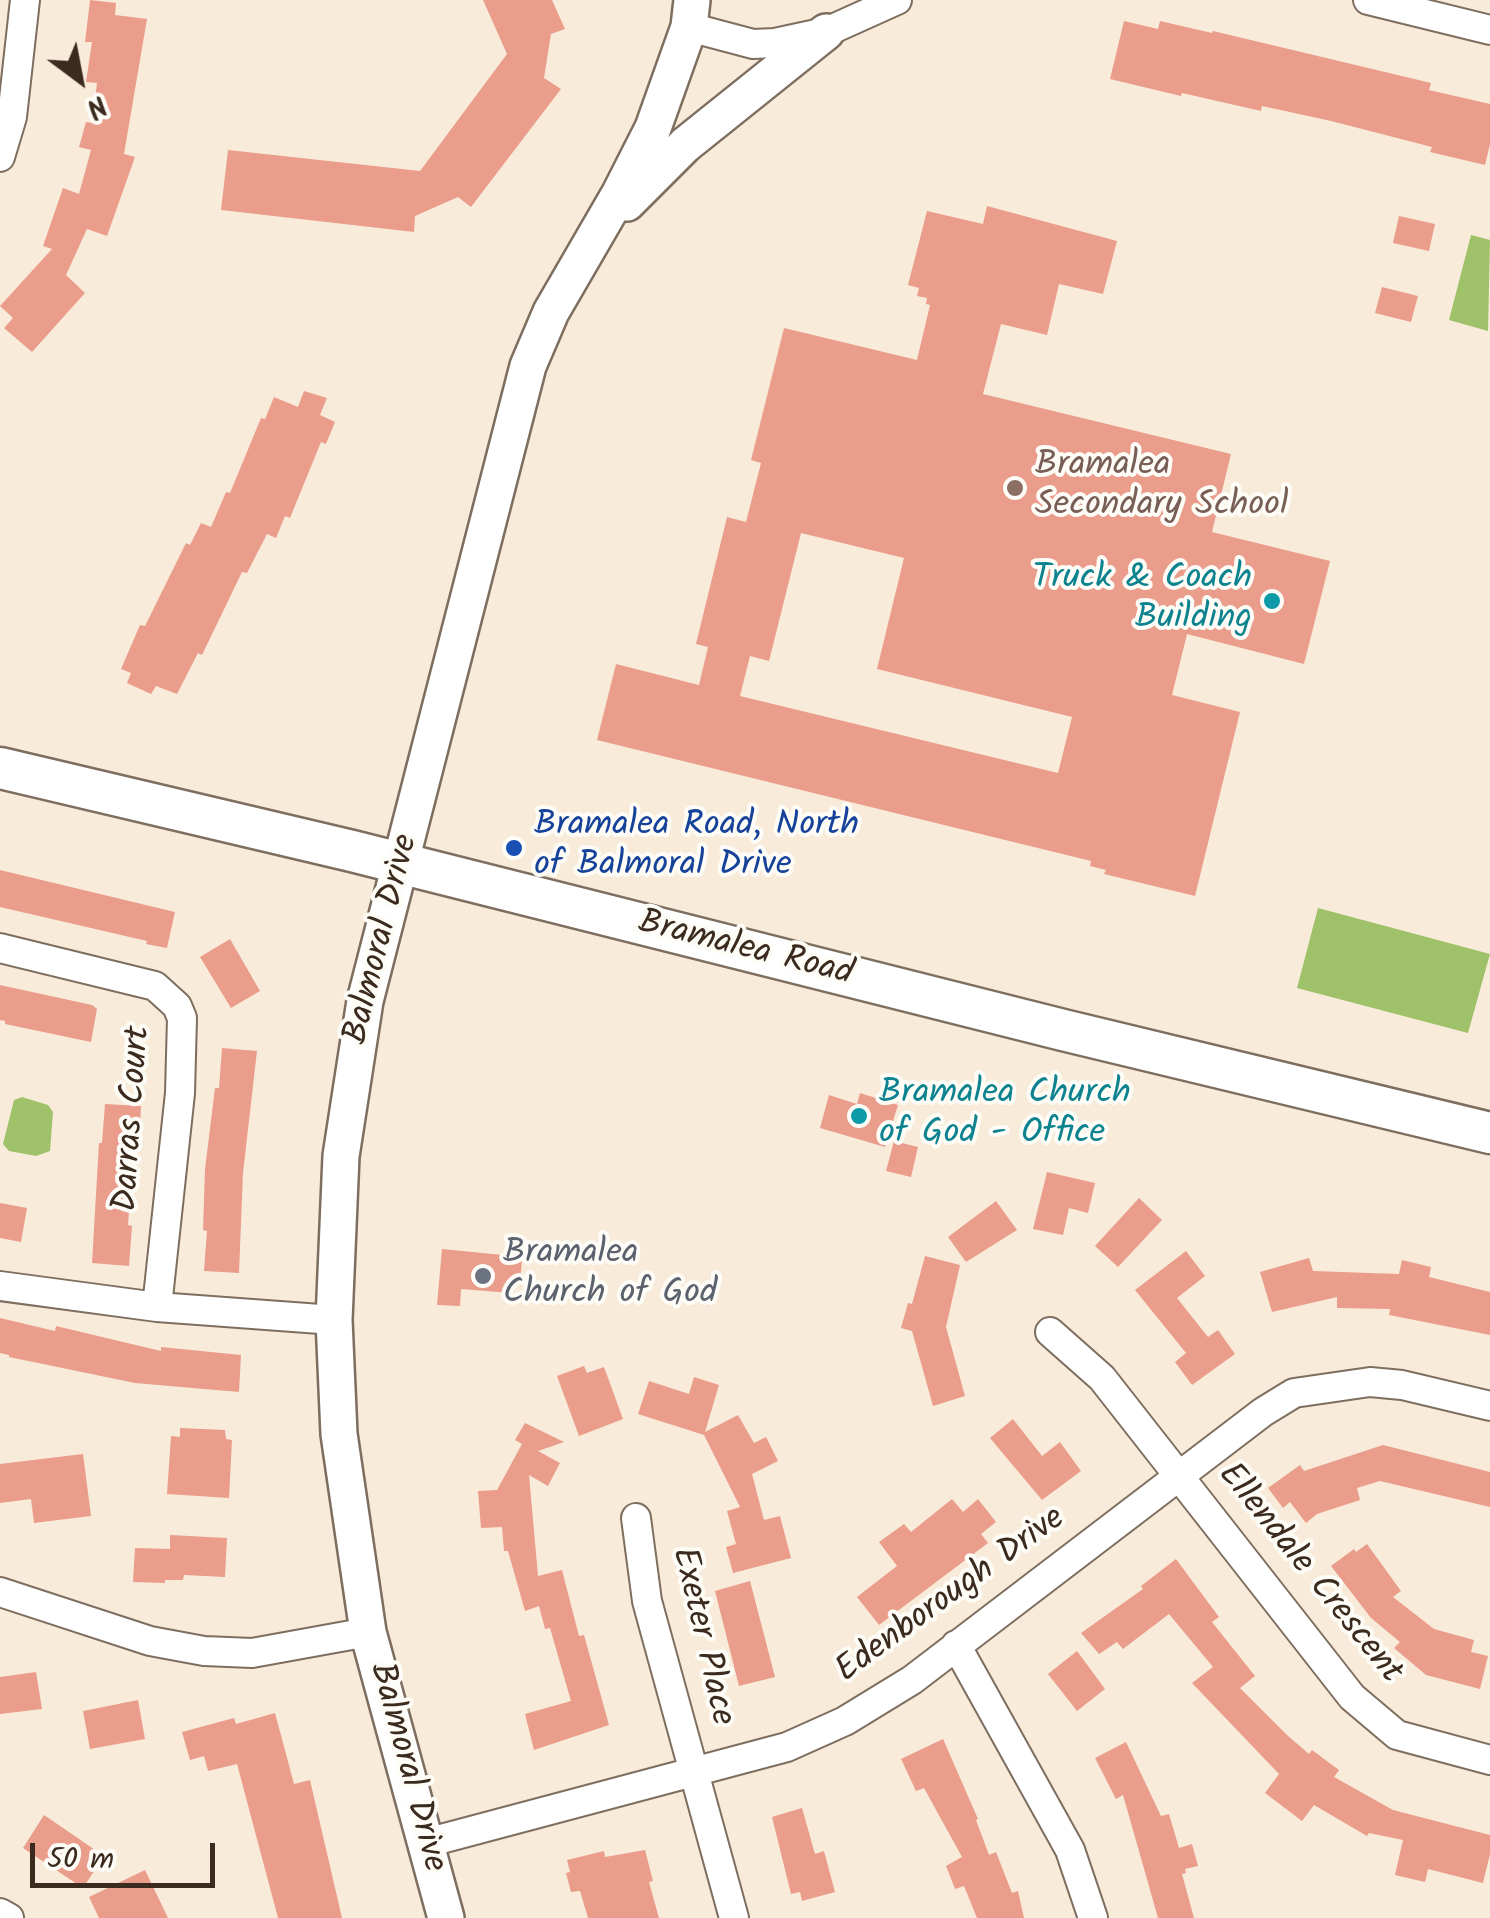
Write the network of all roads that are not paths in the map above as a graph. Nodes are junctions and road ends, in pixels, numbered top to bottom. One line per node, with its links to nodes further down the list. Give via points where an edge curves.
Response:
1 (25, 0): 7 (street, via 12,117)
2 (898, 0): 6 (street)
3 (1368, 0): 5 (street)
4 (690, 14): 6 (street, via 752,44); 8 (street, Balmoral Drive, via 652,128)
5 (1490, 30)
6 (826, 32): 8 (street, via 685,145)
7 (0, 157)
8 (594, 236): 10 (street, Balmoral Drive, via 528,366)
9 (0, 768): 10 (main road, Bramalea Road)
10 (402, 864): 12 (main road, Bramalea Road); 15 (street, Balmoral Drive, via 364,1001 349,1101)
11 (0, 948): 14 (street, Darras Court, via 154,986 178,1006 180,1093)
12 (1490, 1134)
13 (0, 1286): 14 (street)
14 (157, 1307): 15 (street)
15 (334, 1320): 21 (street, Balmoral Drive, via 338,1434)
16 (1050, 1332): 18 (street, Ellendale Crescent, via 1102,1378)
17 (1490, 1406): 18 (street, Edenborough Drive, via 1370,1382 1294,1393)
18 (1179, 1476): 22 (street, Edenborough Drive); 23 (street, Ellendale Crescent, via 1352,1697 1397,1735)
19 (636, 1518): 24 (street, Exeter Place, via 647,1601)
20 (0, 1592): 21 (street, via 150,1641 204,1651 252,1652)
21 (368, 1632): 25 (street, Balmoral Drive)
22 (956, 1645): 24 (street, Edenborough Drive, via 845,1721 787,1747); 30 (street, via 1070,1850)
23 (1490, 1760)
24 (694, 1773): 25 (street, Edenborough Drive); 29 (street, Exeter Place)
25 (426, 1843): 28 (street, Balmoral Drive)
26 (0, 1913): 27 (street)
27 (9, 1918)
28 (446, 1918)
29 (734, 1918)
30 (1094, 1918)

